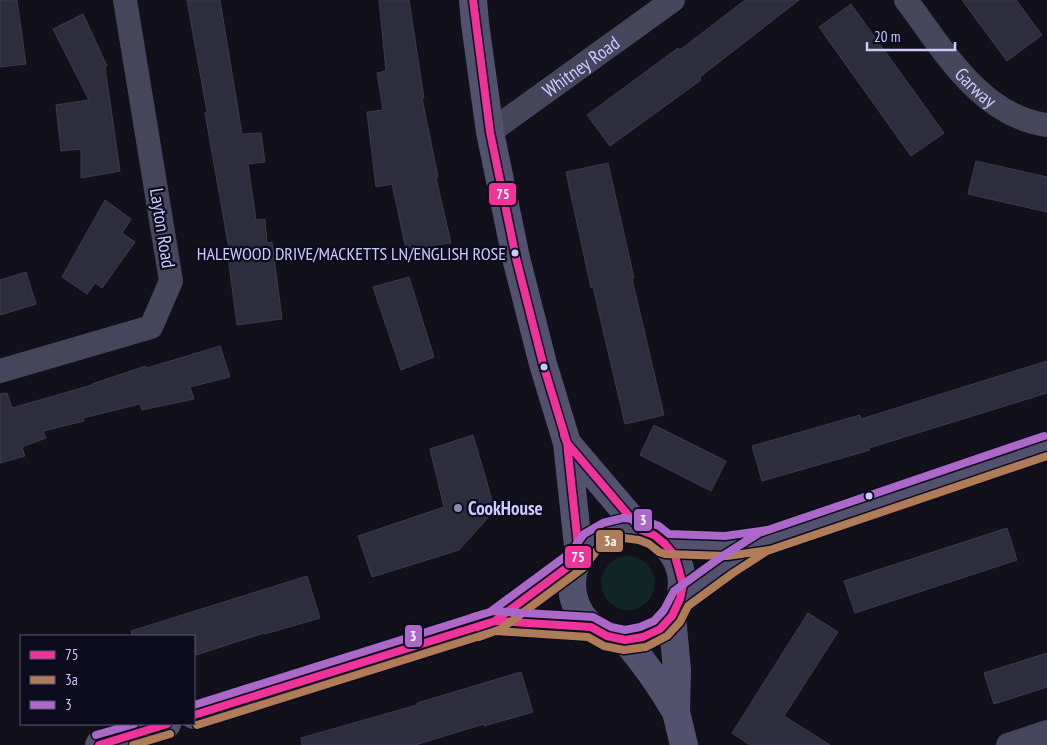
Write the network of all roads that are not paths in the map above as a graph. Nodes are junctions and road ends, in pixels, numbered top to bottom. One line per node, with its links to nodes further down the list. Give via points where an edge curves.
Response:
1 (125, 0): 7 (street, Layton Road, via 171,281 151,327)
2 (473, 0): 6 (street)
3 (672, 0): 6 (street, Whitney Road)
4 (906, 0): 5 (street, Garway, via 967,80 1000,108 1036,124)
5 (1047, 125)
6 (490, 132): 8 (street, via 518,268)
7 (0, 371)
8 (567, 443): 10 (street); 13 (street)
9 (1047, 445): 11 (street)
10 (641, 530): 12 (street); 13 (street, via 623,528 606,532 591,541)
11 (763, 542): 12 (street, via 726,546); 14 (street, via 727,565)
12 (665, 544): 14 (street, via 680,570 682,585)
13 (578, 557): 15 (street); 16 (street, via 571,577 572,596 579,613)
14 (676, 608): 17 (street, via 660,629 643,637); 18 (street)
15 (495, 621): 16 (street); 19 (street)
16 (591, 627): 17 (street, via 607,636)
17 (625, 640): 18 (street, via 644,661)
18 (676, 712): 23 (street)
19 (195, 715)
20 (163, 725): 22 (street)
21 (1047, 732): 24 (street)
22 (98, 745)
23 (684, 745)
24 (1008, 745)

